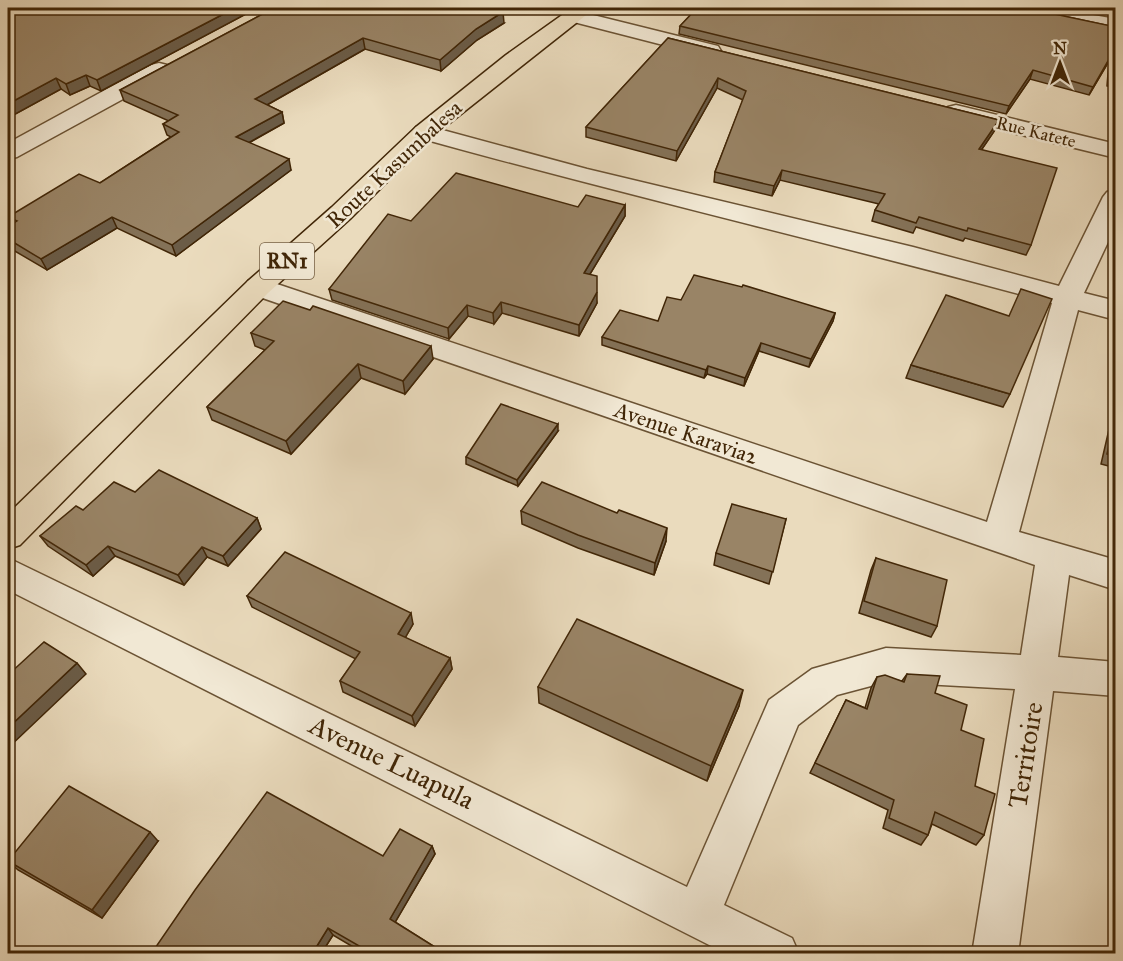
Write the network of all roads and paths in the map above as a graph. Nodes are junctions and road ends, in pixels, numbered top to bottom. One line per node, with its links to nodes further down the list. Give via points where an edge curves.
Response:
1 (1021, 8): 3 (street)
2 (579, 12): 4 (street); 7 (highway, Route Kasumbalesa / RN1)
3 (1116, 25)
4 (731, 56)
5 (173, 63): 9 (street)
6 (934, 107): 8 (street, Rue Katete)
7 (424, 132): 11 (highway, Route Kasumbalesa / RN1); 12 (street)
8 (1116, 151)
9 (8, 152)
10 (1116, 197): 12 (street)
11 (258, 287): 14 (highway, Route Kasumbalesa / RN1); 15 (street, Avenue Karavia2)
12 (1068, 297): 13 (street); 15 (street)
13 (1116, 311)
14 (8, 536)
15 (999, 540): 16 (street, Avenue Karavia2)
16 (1054, 557): 18 (street, Avenue Karavia2); 19 (street, Territoire)
17 (8, 573): 21 (street, Avenue Luapula)
18 (1116, 575)
19 (1038, 673): 20 (street); 21 (street, via 886,665 826,681 783,713); 23 (street, Territoire)
20 (1116, 679)
21 (698, 913): 22 (street, Avenue Luapula)
22 (776, 954)
23 (995, 954)

